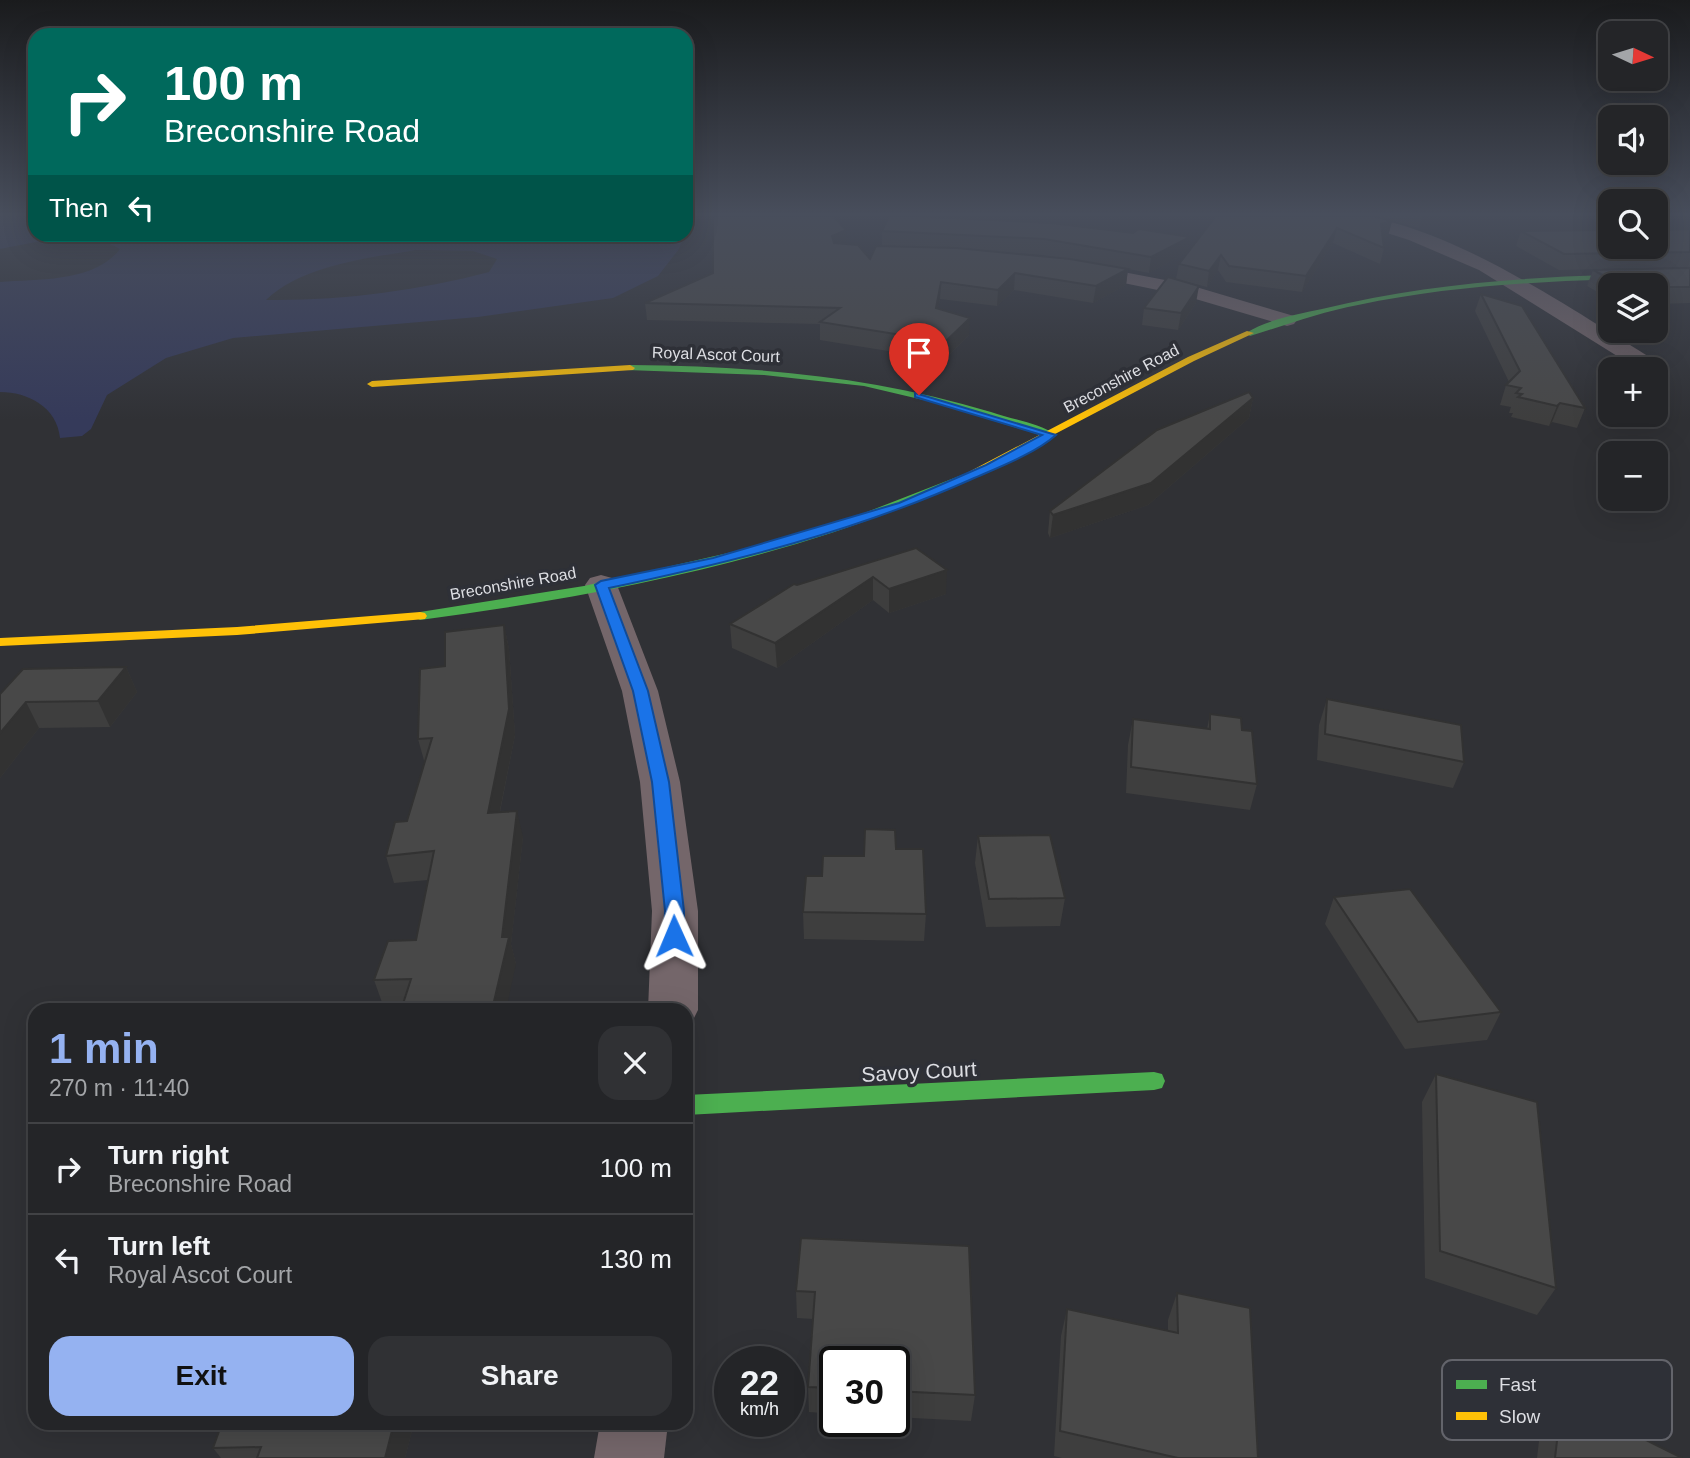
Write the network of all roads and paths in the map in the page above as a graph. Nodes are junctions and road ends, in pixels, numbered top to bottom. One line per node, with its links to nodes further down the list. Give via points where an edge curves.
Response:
1 (1160, 284): 4 (street)
2 (1500, 284): 4 (street, Breconshire Road, via 1368,301)
3 (1516, 284): 5 (street)
4 (1287, 320): 7 (street, Breconshire Road, via 1201,355)
5 (1634, 357)
6 (372, 384): 7 (street, Royal Ascot Court, via 642,369 782,373 919,395)
7 (1051, 435): 8 (street, Breconshire Road, via 903,505 715,562)
8 (601, 585): 9 (street, Breconshire Road, via 475,608 374,620); 10 (street, via 640,691 660,782 675,911)
9 (0, 642)
10 (673, 1003)
11 (1154, 1082): 12 (street, Savoy Court)
12 (693, 1105)
13 (634, 1430): 14 (street)
14 (629, 1458)

